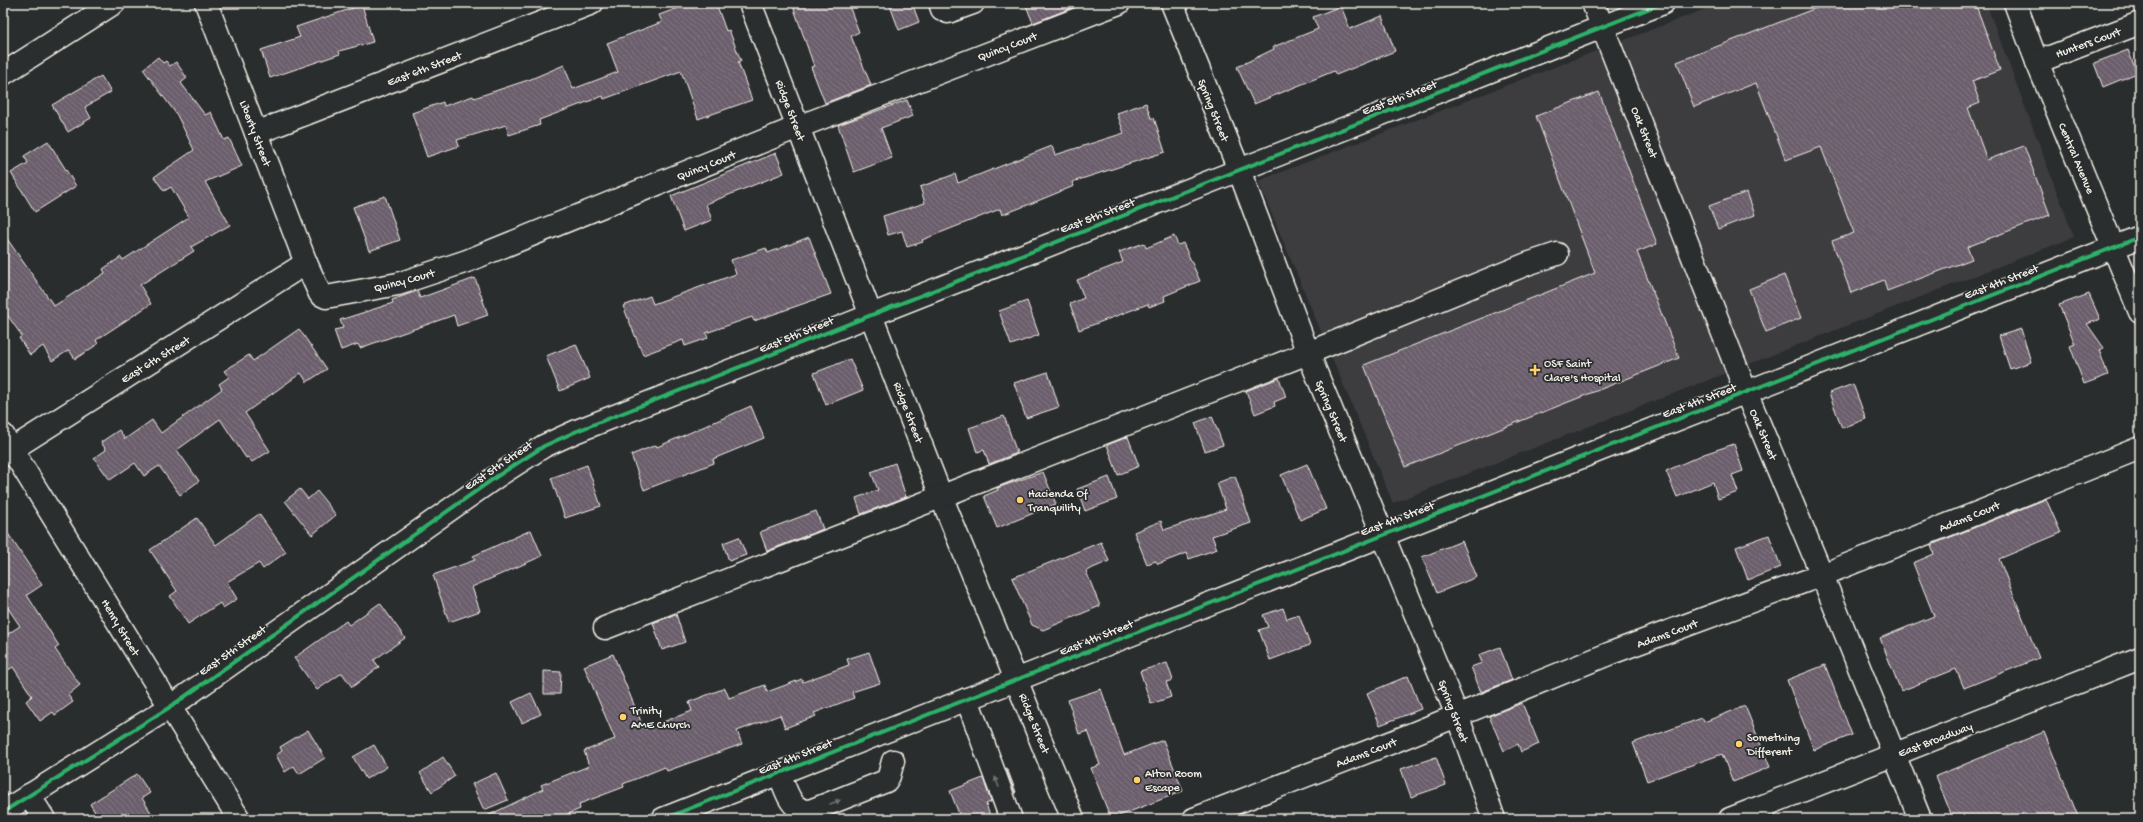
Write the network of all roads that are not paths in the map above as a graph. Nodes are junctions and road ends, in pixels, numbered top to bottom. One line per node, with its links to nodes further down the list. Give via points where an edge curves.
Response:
1 (114, 3): 15 (street)
2 (206, 3): 17 (street, Liberty Street)
3 (592, 3): 17 (street, East 6th Street)
4 (750, 3): 16 (street, Ridge Street)
5 (940, 3): 6 (street, via 942,9 948,12)
6 (973, 3)
7 (1119, 3): 16 (street, Quincy Court)
8 (1172, 3): 18 (street, Spring Street)
9 (1594, 3): 13 (street, Oak Street)
10 (1663, 3): 13 (street, East 5th Street)
11 (2015, 3): 14 (street, Central Avenue)
12 (2140, 23): 14 (street, Hunters Court)
13 (1603, 27): 18 (street, East 5th Street); 26 (street, Oak Street)
14 (2037, 62): 20 (street, Central Avenue)
15 (3, 74)
16 (798, 127): 22 (street, Quincy Court, via 481,255 398,284 326,297 320,294); 24 (street, Ridge Street)
17 (256, 133): 22 (street, Liberty Street)
18 (1239, 170): 24 (street, East 5th Street); 25 (street, Spring Street)
19 (2140, 237): 20 (street, East 4th Street)
20 (2115, 247): 23 (street, Central Avenue); 26 (street, East 4th Street)
21 (1557, 254): 25 (street)
22 (306, 263): 27 (street, East 6th Street)
23 (2140, 312)
24 (872, 314): 29 (street, Ridge Street); 36 (street, East 5th Street, via 544,446 496,477)
25 (1308, 353): 29 (street); 30 (street, Spring Street)
26 (1746, 392): 30 (street, East 4th Street); 31 (street, Oak Street)
27 (6, 446): 36 (street, Henry Street)
28 (2140, 448): 31 (street, Adams Court)
29 (941, 496): 32 (street); 34 (street, Ridge Street)
30 (1384, 534): 34 (street, East 4th Street); 37 (street, Spring Street)
31 (1822, 575): 37 (street, Adams Court, via 1611,653); 38 (street, Oak Street)
32 (605, 628)
33 (2140, 658): 38 (street, East Broadway)
34 (1017, 679): 35 (street, East 4th Street); 47 (street, Ridge Street)
35 (967, 699): 40 (street, East 4th Street); 46 (street, one-way to 35)
36 (170, 707): 41 (street, East 5th Street); 44 (street, Henry Street)
37 (1457, 716): 48 (street, Adams Court); 49 (street, Spring Street)
38 (1893, 755): 50 (street, East Broadway); 51 (street, Oak Street)
39 (894, 760): 40 (street, one-way to 39, via 793,805 803,811 810,811 886,781)
40 (779, 773): 45 (street, East 4th Street)
41 (29, 795): 42 (street, East 5th Street); 43 (street)
42 (3, 812)
43 (44, 819)
44 (239, 819)
45 (663, 819)
46 (1011, 819)
47 (1073, 819)
48 (1194, 819)
49 (1494, 819)
50 (1730, 819)
51 (1920, 819)

